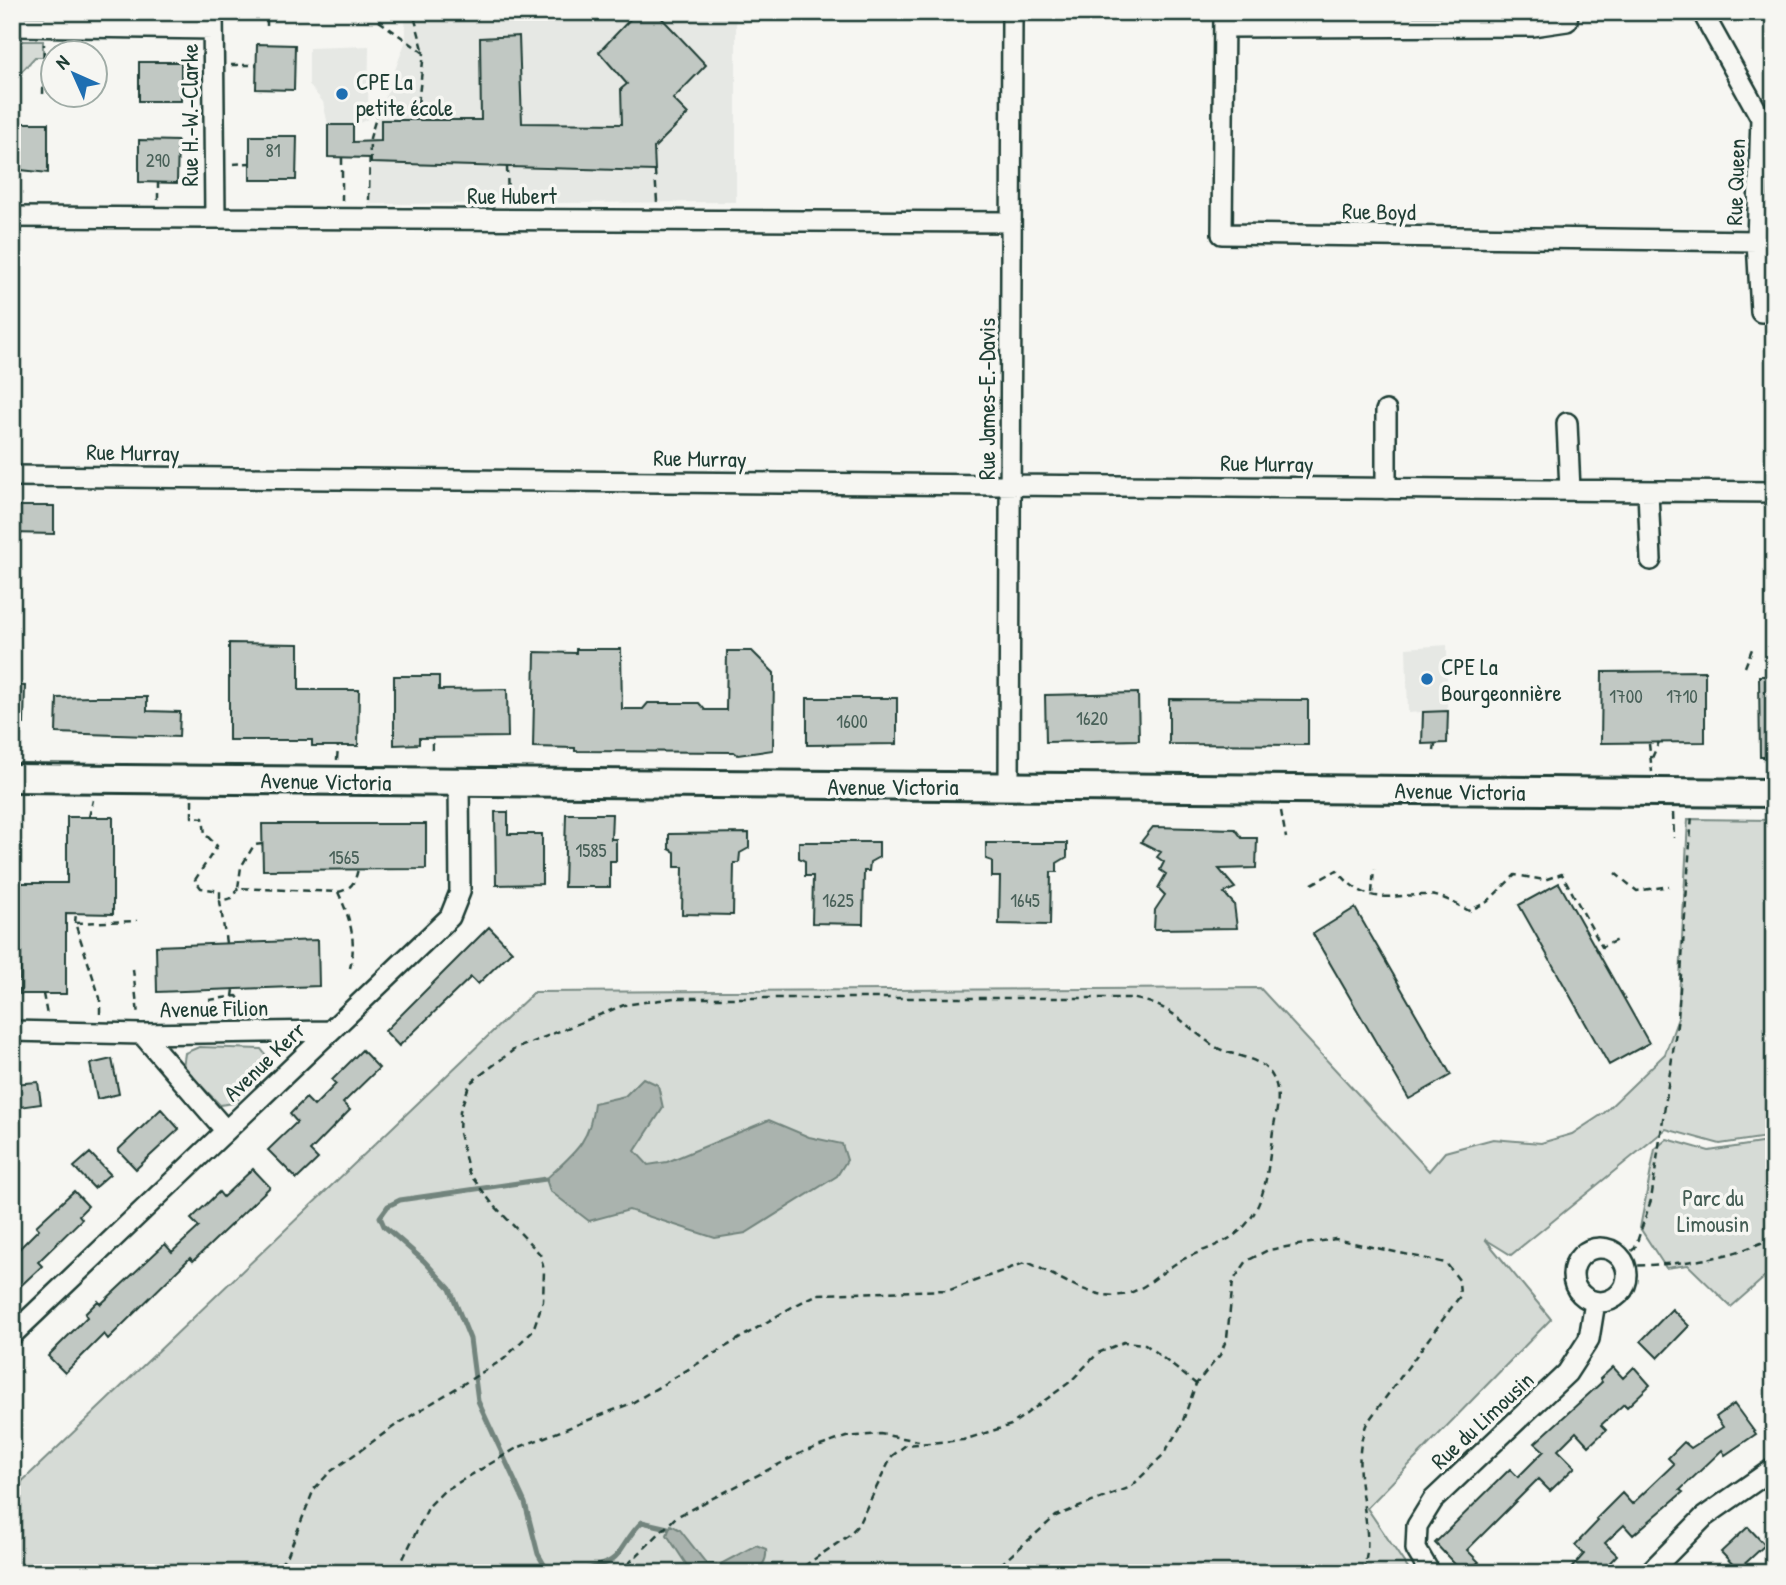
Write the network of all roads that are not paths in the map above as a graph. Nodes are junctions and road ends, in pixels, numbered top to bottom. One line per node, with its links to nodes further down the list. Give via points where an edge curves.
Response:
1 (1012, 12): 10 (street, Rue James-E.-Davis)
2 (1567, 12): 5 (street, via 1567,21 1533,26)
3 (1706, 12): 7 (street, Rue Queen)
4 (213, 20): 6 (street); 9 (street, Rue H.-W.-Clarke)
5 (1224, 20): 11 (street, Rue Boyd, via 1222,234)
6 (12, 26)
7 (1767, 118): 11 (street, Rue Queen)
8 (12, 217): 9 (street, Rue Hubert)
9 (215, 217): 10 (street, Rue Hubert)
10 (1012, 222): 16 (street, Rue James-E.-Davis)
11 (1757, 241): 12 (street, Rue Queen, via 1761,312)
12 (1774, 312)
13 (1386, 411): 17 (street)
14 (1567, 423): 18 (street)
15 (12, 476): 16 (street, Rue Murray)
16 (1011, 486): 17 (street, Rue Murray); 24 (street, Rue James-E.-Davis)
17 (1387, 489): 18 (street, Rue Murray)
18 (1570, 490): 19 (street, Rue Murray)
19 (1648, 491): 20 (street, Rue Murray); 21 (street)
20 (1774, 492)
21 (1651, 560)
22 (12, 778): 23 (street, Avenue Victoria)
23 (459, 782): 24 (street, Avenue Victoria); 28 (street, Avenue Kerr, via 460,892 450,917)
24 (1009, 786): 25 (street, Avenue Victoria)
25 (1774, 793)
26 (140, 1026): 27 (street, Avenue Filion); 28 (street, Avenue Filion); 29 (street, Avenue Filion)
27 (12, 1031)
28 (330, 1031): 29 (street, Avenue Kerr)
29 (226, 1131): 31 (street, Avenue Kerr)
30 (1595, 1302): 30 (street, via 1605,1302 1626,1285 1624,1262 1606,1248 1589,1250 1577,1262 1573,1279 1580,1294); 33 (street, Rue du Limousin, via 1589,1339 1567,1373 1433,1500 1422,1517 1416,1549)
31 (12, 1335)
32 (1774, 1468): 34 (street, via 1704,1517)
33 (1430, 1573)
34 (1648, 1573)

